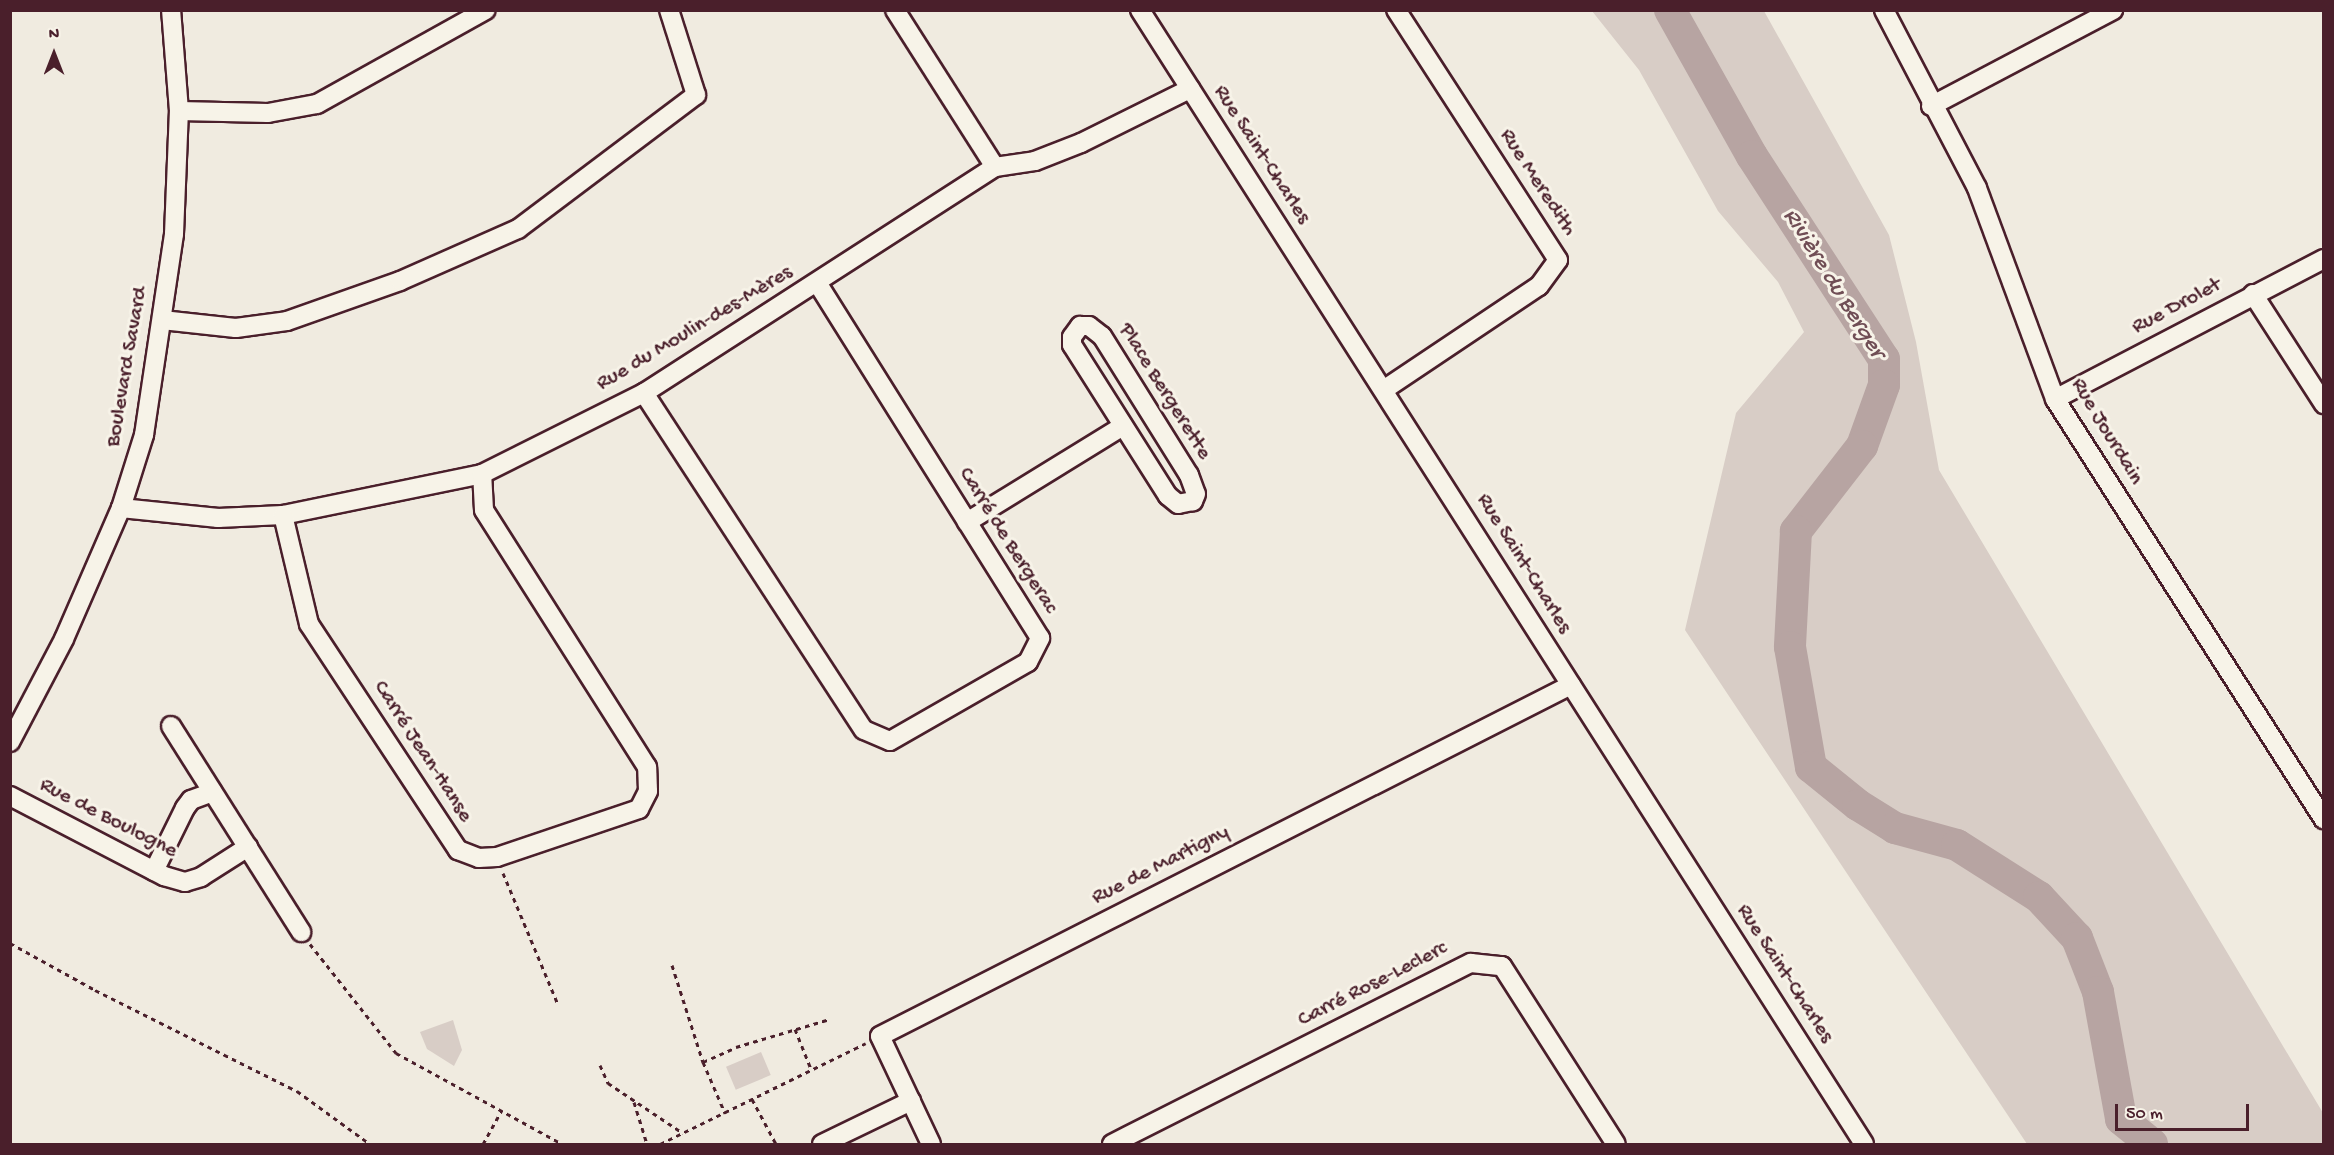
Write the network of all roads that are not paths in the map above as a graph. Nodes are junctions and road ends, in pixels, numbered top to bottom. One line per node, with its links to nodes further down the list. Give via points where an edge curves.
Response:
1 (171, 10): 11 (street, Boulevard Savard)
2 (486, 10): 11 (street, via 316,104 268,113)
3 (669, 10): 16 (street, via 696,96 518,229 400,281 287,321 237,328)
4 (895, 10): 12 (street)
5 (1140, 10): 9 (street, Rue Saint-Charles)
6 (1396, 10): 17 (street, Rue Meredith, via 1558,260 1539,286)
7 (1884, 10): 10 (street, Rue Jourdain)
8 (2113, 10): 10 (street)
9 (1190, 89): 12 (street, Rue du Moulin-des-Mères, via 1081,143 1035,161); 17 (street, Rue Saint-Charles)
10 (1931, 106): 19 (street, Rue Jourdain, via 1977,188)
11 (179, 111): 16 (street, Boulevard Savard, via 174,234)
12 (995, 167): 14 (street, Rue du Moulin-des-Mères)
13 (2324, 259): 15 (street, Rue Drolet)
14 (817, 283): 18 (street, Rue du Moulin-des-Mères); 25 (street, Carré de Bergerac)
15 (2253, 294): 19 (street, Rue Drolet); 20 (street)
16 (162, 320): 23 (street, Boulevard Savard, via 144,435)
17 (1384, 388): 26 (street, Rue Saint-Charles)
18 (644, 393): 22 (street, Rue du Moulin-des-Mères); 25 (street, Carré de Bergerac, via 864,730 890,741 1028,662 1040,638)
19 (2055, 399): 31 (street, Rue Jourdain)
20 (2324, 404)
21 (1123, 426): 21 (street, Place Bergerette, via 1168,496 1178,504 1193,501 1196,494 1189,475 1102,336 1089,326 1080,326 1072,337 1072,345); 25 (street)
22 (482, 474): 24 (street, Rue du Moulin-des-Mères); 24 (street, Carré Jean-Hanse, via 484,510 647,767 648,791 639,809 497,857 479,858 458,850 309,624)
23 (121, 508): 24 (street, Rue du Moulin-des-Mères, via 218,518); 28 (street, Boulevard Savard, via 64,639)
24 (284, 515)
25 (967, 522)
26 (1571, 685): 35 (street, Rue de Martigny, via 880,1036); 40 (street, Rue Saint-Charles)
27 (171, 726): 29 (street)
28 (10, 742)
29 (213, 792): 32 (street); 33 (street, via 191,800 185,808)
30 (10, 796): 33 (street, Rue de Boulogne)
31 (2324, 819)
32 (248, 847): 33 (street, Rue de Boulogne, via 201,878 185,882); 34 (street)
33 (154, 871)
34 (301, 932)
35 (911, 1101): 36 (street); 37 (street, Rue de Martigny)
36 (822, 1144)
37 (931, 1144)
38 (1112, 1144): 39 (street, Carré Rose-Leclerc, via 1471,963 1502,966)
39 (1616, 1144)
40 (1864, 1144)

